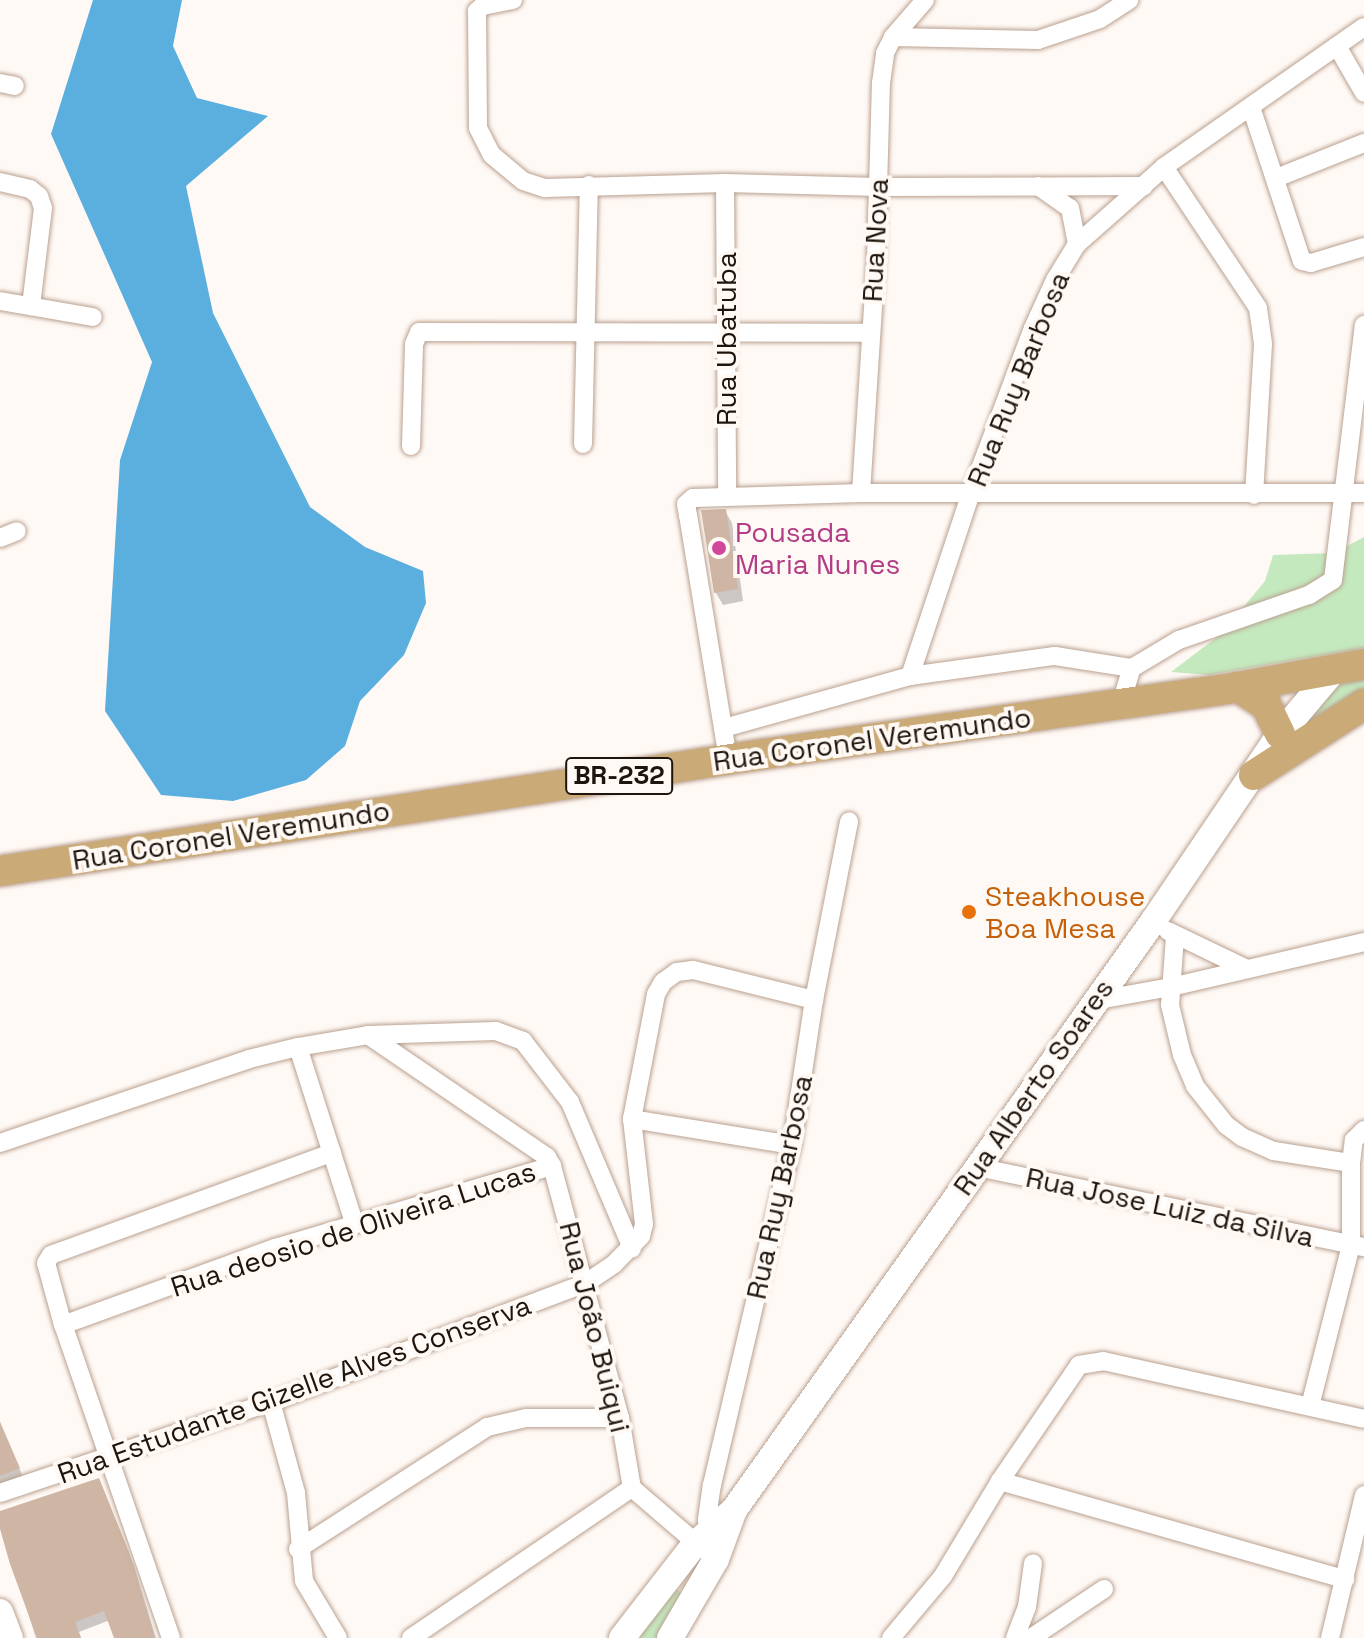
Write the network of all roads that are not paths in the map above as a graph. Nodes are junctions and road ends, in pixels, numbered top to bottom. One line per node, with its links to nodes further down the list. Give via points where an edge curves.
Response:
1 (513, 0): 4 (street)
2 (925, 0): 6 (street, Rua Nova)
3 (1129, 0): 6 (street, via 1100,19 1038,40)
4 (483, 3): 15 (street, via 477,11 478,128 492,155 523,181 545,188)
5 (1364, 27): 7 (street, Rua Ruy Barbosa)
6 (893, 37): 18 (street, Rua Nova, via 881,83)
7 (1337, 46): 8 (street); 9 (street, Rua Ruy Barbosa)
8 (1364, 93)
9 (1251, 107): 11 (street, Rua Ruy Barbosa); 12 (street)
10 (1364, 143): 12 (street)
11 (1164, 167): 17 (street, Rua Ruy Barbosa); 34 (street, via 1258,308 1263,344)
12 (1276, 178): 20 (street, via 1304,264)
13 (0, 182): 22 (street, via 24,186 39,196 43,208)
14 (725, 183): 15 (street); 18 (street); 26 (street, Rua Ubatuba)
15 (589, 185): 25 (street)
16 (1038, 186): 17 (street); 18 (street); 19 (street, via 1070,208)
17 (1144, 186): 19 (street, Rua Ruy Barbosa)
18 (879, 187): 27 (street, Rua Nova)
19 (1077, 244): 31 (street, Rua Ruy Barbosa, via 1033,328)
20 (1364, 247)
21 (0, 301): 22 (street)
22 (31, 306): 23 (street)
23 (93, 317)
24 (1364, 325): 32 (street)
25 (585, 333): 26 (street); 28 (street); 29 (street, via 419,332 414,344)
26 (727, 333): 27 (street); 33 (street, Rua Ubatuba)
27 (870, 333): 30 (street, Rua Nova)
28 (583, 444)
29 (411, 446)
30 (861, 493): 31 (street); 33 (street)
31 (971, 493): 34 (street); 37 (street, Rua Ruy Barbosa)
32 (1355, 494): 34 (street); 36 (street, via 1333,580 1322,590 1191,634)
33 (727, 495): 41 (street, via 693,498 686,504)
34 (1254, 495)
35 (1350, 666): 38 (highway, Rua Coronel Veremundo / BR-232); 42 (main road, Rua Alberto Soares)
36 (1132, 668): 37 (street, via 1055,656); 39 (street)
37 (910, 676): 41 (street)
38 (1238, 687): 39 (highway, Rua Coronel Veremundo / BR-232); 42 (highway, via 1266,705)
39 (1121, 703): 43 (highway, Rua Coronel Veremundo / BR-232)
40 (1364, 704): 44 (highway)
41 (724, 728): 43 (street)
42 (1280, 734): 44 (main road, Rua Alberto Soares)
43 (728, 759): 46 (highway, Rua Coronel Veremundo / BR-232)
44 (1254, 775): 47 (main road, Rua Alberto Soares)
45 (849, 821): 52 (street, Rua Ruy Barbosa)
46 (0, 871)
47 (1154, 920): 48 (street); 53 (main road, Rua Alberto Soares)
48 (1175, 936): 50 (street); 51 (street)
49 (1364, 942): 50 (street)
50 (1245, 968): 51 (street)
51 (1171, 987): 53 (street); 61 (street, via 1182,1055 1195,1086 1226,1125 1274,1151)
52 (814, 1000): 56 (street, via 693,970 677,972 656,994); 59 (street, Rua Ruy Barbosa)
53 (1093, 1001): 63 (main road, Rua Alberto Soares)
54 (368, 1035): 55 (street); 62 (street, via 547,1157); 66 (street, via 482,1029 523,1041 570,1102)
55 (298, 1047): 58 (street); 60 (street)
56 (632, 1119): 59 (street); 66 (street, via 644,1224)
57 (1364, 1130): 61 (street, via 1354,1140)
58 (0, 1143)
59 (792, 1145): 78 (street, Rua Ruy Barbosa, via 712,1485)
60 (332, 1153): 64 (street); 68 (street, via 51,1255 47,1276)
61 (1351, 1163): 65 (street)
62 (552, 1166): 64 (street, Rua deosio de Oliveira Lucas); 67 (street, Rua João Buiqui)
63 (977, 1167): 65 (street, Rua Jose Luiz da Silva); 78 (main road, Rua Alberto Soares)
64 (354, 1223): 68 (street, Rua deosio de Oliveira Lucas)
65 (1358, 1246): 70 (street)
66 (632, 1248): 67 (street, Rua Estudante Gizelle Alves Conserva)
67 (586, 1283): 69 (street, Rua Estudante Gizelle Alves Conserva); 71 (street, Rua João Buiqui)
68 (63, 1325): 73 (street)
69 (271, 1402): 73 (street, Rua Estudante Gizelle Alves Conserva); 79 (street, via 296,1493)
70 (1310, 1406): 72 (street); 74 (street, via 1088,1361 1073,1372)
71 (620, 1418): 75 (street, Rua João Buiqui); 79 (street, via 526,1418 487,1427)
72 (1364, 1419)
73 (110, 1457): 76 (street, Rua Estudante Gizelle Alves Conserva); 83 (street)
74 (1000, 1481): 81 (street); 88 (street, via 943,1576)
75 (632, 1488): 78 (street); 85 (street)
76 (0, 1493)
77 (1364, 1495): 81 (street)
78 (710, 1545): 86 (main road, Rua Alberto Soares); 87 (main road, Rua Alberto Soares)
79 (298, 1549): 84 (street, via 307,1591)
80 (1033, 1563): 89 (street, via 1027,1607)
81 (1345, 1579): 91 (street)
82 (1104, 1589): 90 (street)
83 (171, 1638)
84 (338, 1638)
85 (411, 1638)
86 (622, 1638)
87 (670, 1638)
88 (891, 1638)
89 (1015, 1638)
90 (1031, 1638)
91 (1330, 1638)

